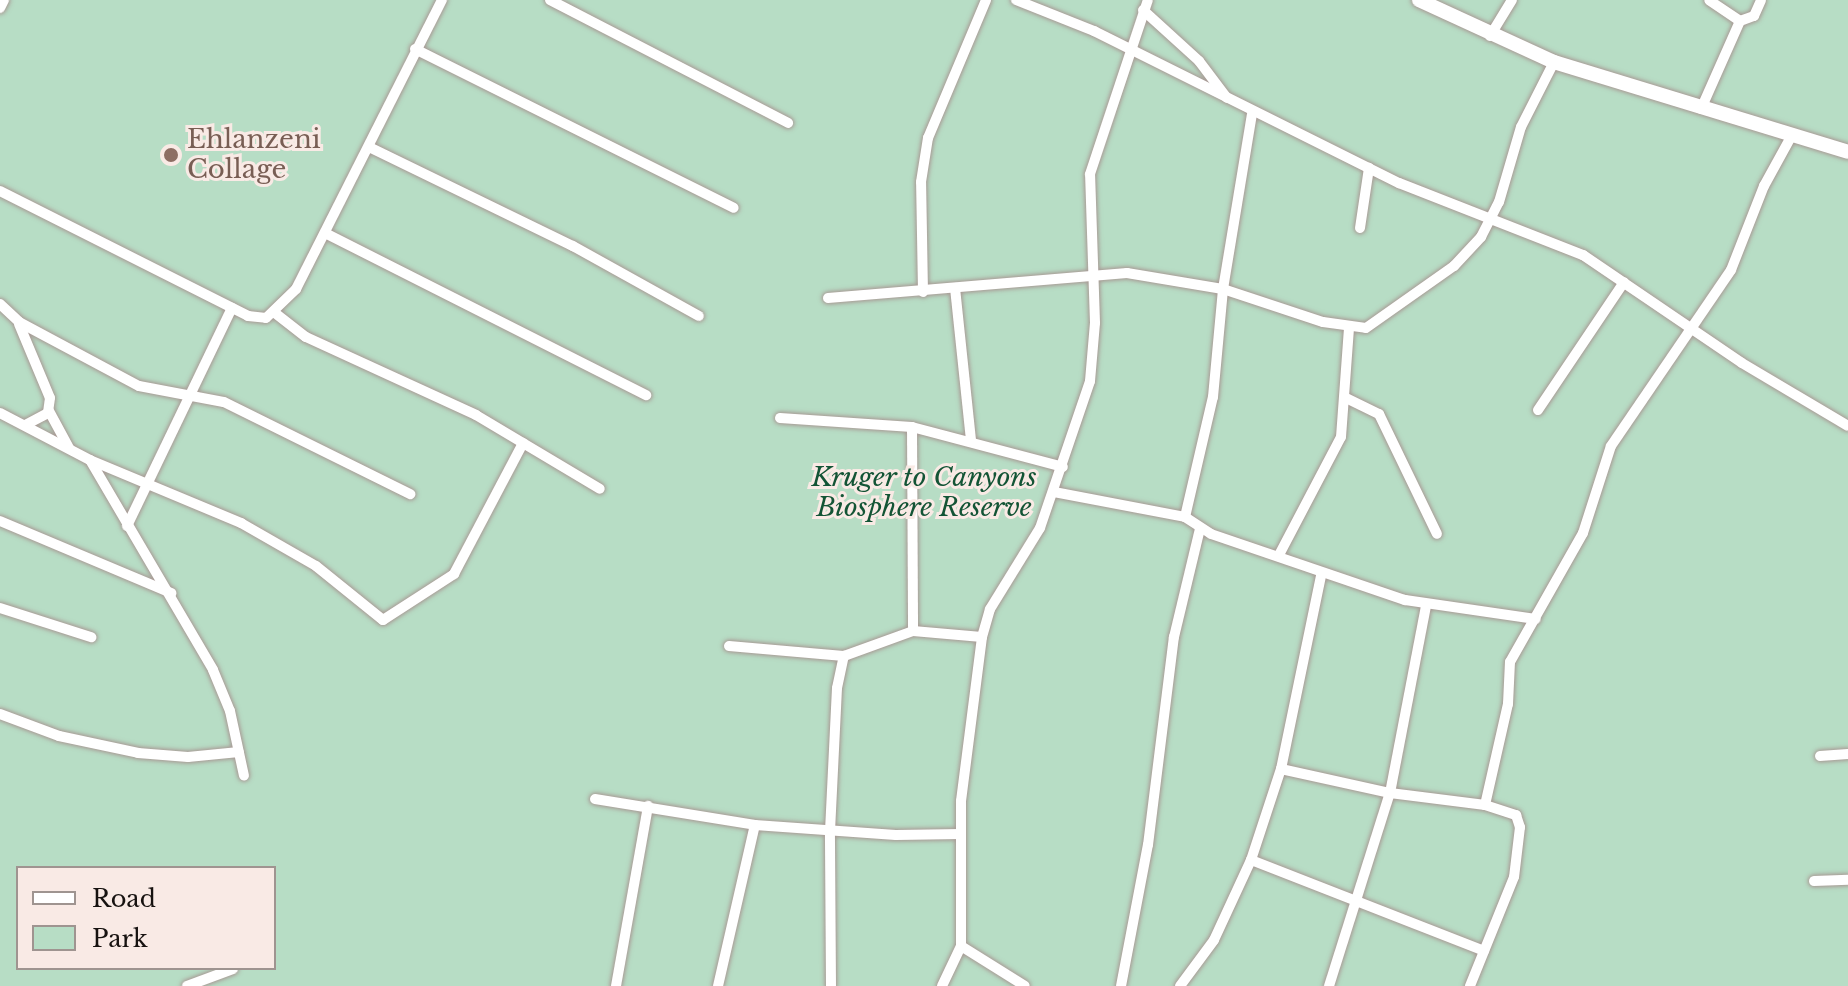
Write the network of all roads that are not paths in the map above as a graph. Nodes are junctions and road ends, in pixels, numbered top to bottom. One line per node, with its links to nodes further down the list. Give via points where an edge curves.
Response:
1 (4, 0): 11 (street)
2 (442, 0): 14 (street)
3 (550, 0): 20 (street)
4 (986, 0): 34 (street, via 928,138 921,182)
5 (1016, 0): 15 (street)
6 (1419, 0): 13 (street)
7 (1512, 0): 13 (street)
8 (1709, 0): 12 (street)
9 (1761, 0): 12 (street, via 1754,16)
10 (1146, 5): 15 (street); 17 (street)
11 (0, 8)
12 (1740, 21): 18 (street)
13 (1490, 36): 16 (street)
14 (415, 49): 22 (street); 26 (street)
15 (1128, 49): 17 (street); 30 (street, via 1090,174)
16 (1554, 62): 18 (street); 27 (street, via 1521,127)
17 (1231, 103): 19 (street)
18 (1701, 109): 21 (street)
19 (1252, 114): 24 (street); 33 (street)
20 (788, 123)
21 (1792, 135): 23 (street); 42 (street, via 1764,186 1731,270)
22 (369, 147): 29 (street); 39 (street, via 573,246)
23 (1848, 152)
24 (1369, 168): 27 (street); 28 (street)
25 (0, 191): 37 (street)
26 (734, 208)
27 (1492, 219): 31 (street, via 1550,239); 41 (street, via 1454,266 1374,324)
28 (1360, 228)
29 (325, 233): 38 (street, via 296,289); 44 (street)
30 (1092, 274): 32 (street); 33 (street, via 1164,277); 57 (street, via 1094,353)
31 (1624, 282): 42 (street); 46 (street)
32 (955, 288): 34 (street); 53 (street)
33 (1223, 289): 41 (street); 62 (street, via 1213,397)
34 (923, 292): 35 (street)
35 (828, 298)
36 (0, 305): 40 (street)
37 (232, 308): 38 (street, via 256,318); 43 (street)
38 (275, 313): 54 (street, via 306,337 421,387)
39 (699, 316)
40 (19, 322): 43 (street, via 139,386); 47 (street, via 45,376)
41 (1349, 328): 45 (street)
42 (1692, 329): 51 (street); 72 (street, via 1616,437 1583,533)
43 (193, 395): 58 (street); 61 (street, via 224,402)
44 (646, 395)
45 (1346, 398): 66 (street, via 1379,414); 67 (street, via 1335,453 1304,499)
46 (1538, 410)
47 (49, 411): 50 (street); 55 (street)
48 (3, 417): 50 (street)
49 (780, 418): 52 (street)
50 (25, 425): 55 (street)
51 (1848, 426)
52 (912, 427): 53 (street); 73 (street)
53 (971, 441): 57 (street)
54 (523, 443): 58 (street, via 454,574 383,620 293,552); 59 (street)
55 (71, 450): 56 (street)
56 (90, 460): 58 (street); 64 (street)
57 (1063, 467): 60 (street)
58 (148, 483): 64 (street)
59 (600, 489)
60 (1054, 492): 62 (street); 75 (street, via 1040,528 990,609)
61 (410, 494)
62 (1185, 517): 65 (street)
63 (0, 521): 69 (street)
64 (127, 526): 69 (street)
65 (1200, 529): 67 (street); 104 (street, via 1174,637 1148,845)
66 (1437, 534)
67 (1279, 555): 68 (street)
68 (1321, 575): 70 (street); 82 (street)
69 (173, 594): 79 (street, via 221,687)
70 (1426, 606): 72 (street); 84 (street)
71 (0, 608): 74 (street)
72 (1536, 619): 86 (street, via 1510,662 1508,704)
73 (913, 631): 75 (street); 77 (street)
74 (91, 637)
75 (982, 637): 90 (street)
76 (729, 646): 77 (street)
77 (844, 656): 89 (street, via 837,688)
78 (0, 714): 79 (street, via 59,736 138,753 188,757)
79 (239, 752): 83 (street)
80 (1848, 754): 81 (street)
81 (1820, 756)
82 (1281, 769): 84 (street); 91 (street)
83 (244, 776)
84 (1390, 793): 86 (street); 94 (street)
85 (595, 799): 87 (street)
86 (1485, 805): 96 (street, via 1511,811 1520,827 1514,877)
87 (648, 806): 88 (street); 99 (street)
88 (755, 825): 89 (street); 100 (street)
89 (830, 831): 90 (street); 101 (street)
90 (961, 834): 95 (street)
91 (1251, 860): 94 (street); 105 (street, via 1214,940)
92 (1848, 880): 93 (street)
93 (1814, 881)
94 (1355, 899): 96 (street); 106 (street)
95 (961, 946): 102 (street); 103 (street)
96 (1484, 951): 107 (street)
97 (230, 970): 98 (street)
98 (187, 986)
99 (616, 986)
100 (718, 986)
101 (831, 986)
102 (942, 986)
103 (1025, 986)
104 (1121, 986)
105 (1180, 986)
106 (1329, 986)
107 (1470, 986)

